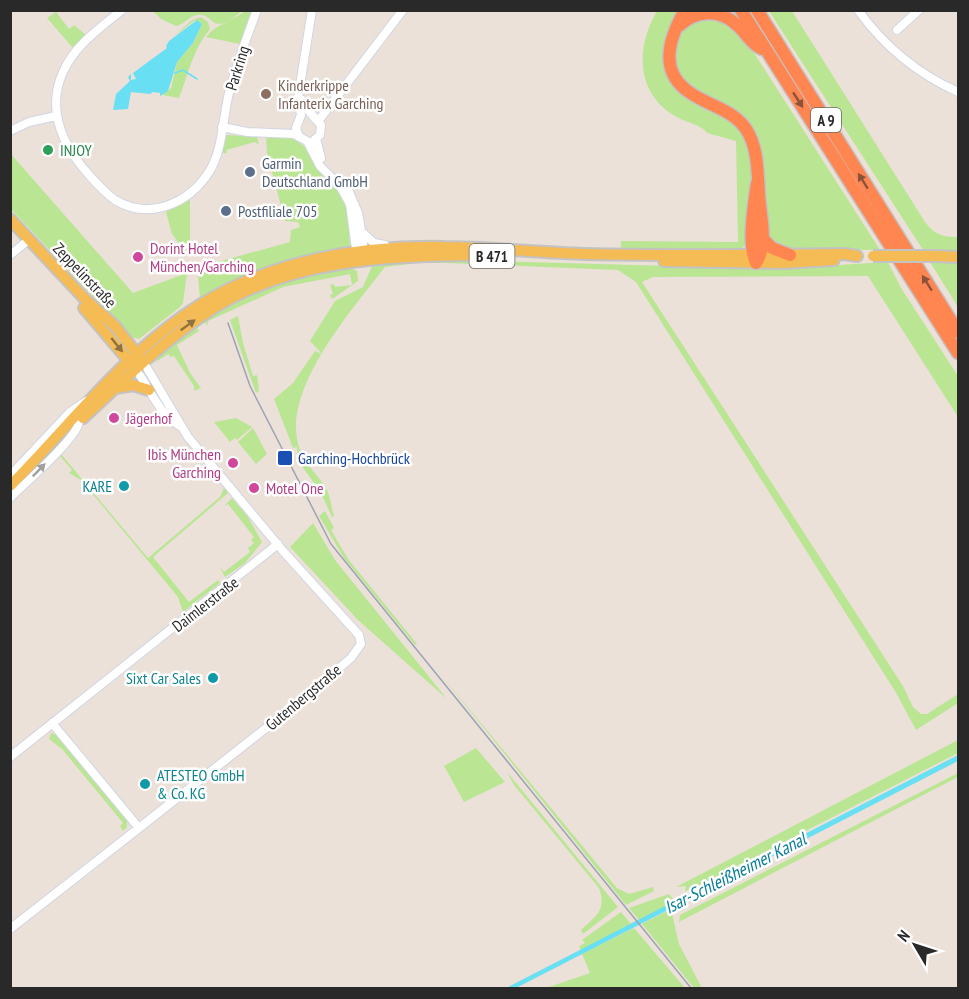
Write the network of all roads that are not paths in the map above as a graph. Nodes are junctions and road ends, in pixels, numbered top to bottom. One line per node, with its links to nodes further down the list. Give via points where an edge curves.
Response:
1 (122, 10): 15 (street, Parkring, via 68,61 58,85)
2 (256, 10): 18 (street, Parkring)
3 (404, 10): 16 (street)
4 (685, 10): 11 (highway)
5 (741, 10): 12 (highway, A 9)
6 (757, 10): 37 (highway, A 9, one-way to 6)
7 (858, 10): 13 (street, via 908,63)
8 (919, 10): 10 (street)
9 (309, 11): 14 (street)
10 (897, 30)
11 (672, 33): 12 (highway, via 691,17 717,14 740,27 753,45); 23 (highway, via 668,55 672,75 692,94 725,110 744,126 754,144)
12 (766, 51): 38 (highway, A 9, one-way to 38)
13 (958, 92)
14 (300, 93): 16 (street, via 306,108); 17 (street)
15 (56, 116): 18 (street, Parkring, via 70,152 104,190 118,201 147,210 174,204 197,187 213,166); 19 (street)
16 (316, 118): 17 (street); 22 (street, via 322,130)
17 (298, 121): 20 (street); 21 (street)
18 (222, 127): 20 (street)
19 (10, 131)
20 (278, 132): 21 (street)
21 (303, 139): 22 (street); 35 (street, via 350,204)
22 (316, 139): 26 (street, via 323,164 345,185 355,202)
23 (757, 183): 27 (highway); 36 (highway, via 753,208)
24 (10, 219): 28 (main road, Zeppelinstraße)
25 (10, 224): 28 (main road, Zeppelinstraße)
26 (364, 234): 29 (street, via 374,243); 35 (street)
27 (762, 238): 31 (highway, via 772,248); 36 (highway)
28 (28, 241): 30 (street); 39 (main road, Zeppelinstraße)
29 (395, 249): 33 (main road, B 471, via 445,247); 35 (main road, B 471)
30 (10, 255)
31 (790, 255): 32 (main road, B 471); 36 (main road, B 471)
32 (857, 256): 34 (main road, B 471, bridge); 36 (main road, B 471, via 812,262)
33 (616, 257): 35 (main road, B 471); 36 (main road, B 471)
34 (958, 257)
35 (361, 258): 39 (main road, B 471, via 295,273 242,292 193,321)
36 (757, 258)
37 (958, 332)
38 (958, 353)
39 (137, 362): 40 (main road, B 471); 41 (street); 42 (main road, B 471); 44 (street)
40 (116, 388): 41 (main road, via 133,385); 43 (main road, B 471)
41 (150, 390): 44 (street)
42 (90, 401): 45 (main road, B 471); 46 (street, via 70,412)
43 (79, 422): 45 (main road, B 471); 48 (street, one-way to 43, via 67,442)
44 (180, 426): 49 (street)
45 (52, 444): 47 (main road, B 471)
46 (10, 476)
47 (10, 486)
48 (10, 498)
49 (278, 544): 50 (street, Daimlerstraße); 52 (street, Gutenbergstraße, via 359,635 361,644 294,706)
50 (52, 723): 51 (street, Daimlerstraße); 52 (street)
51 (10, 757)
52 (139, 828): 53 (street, Gutenbergstraße)
53 (10, 929)

